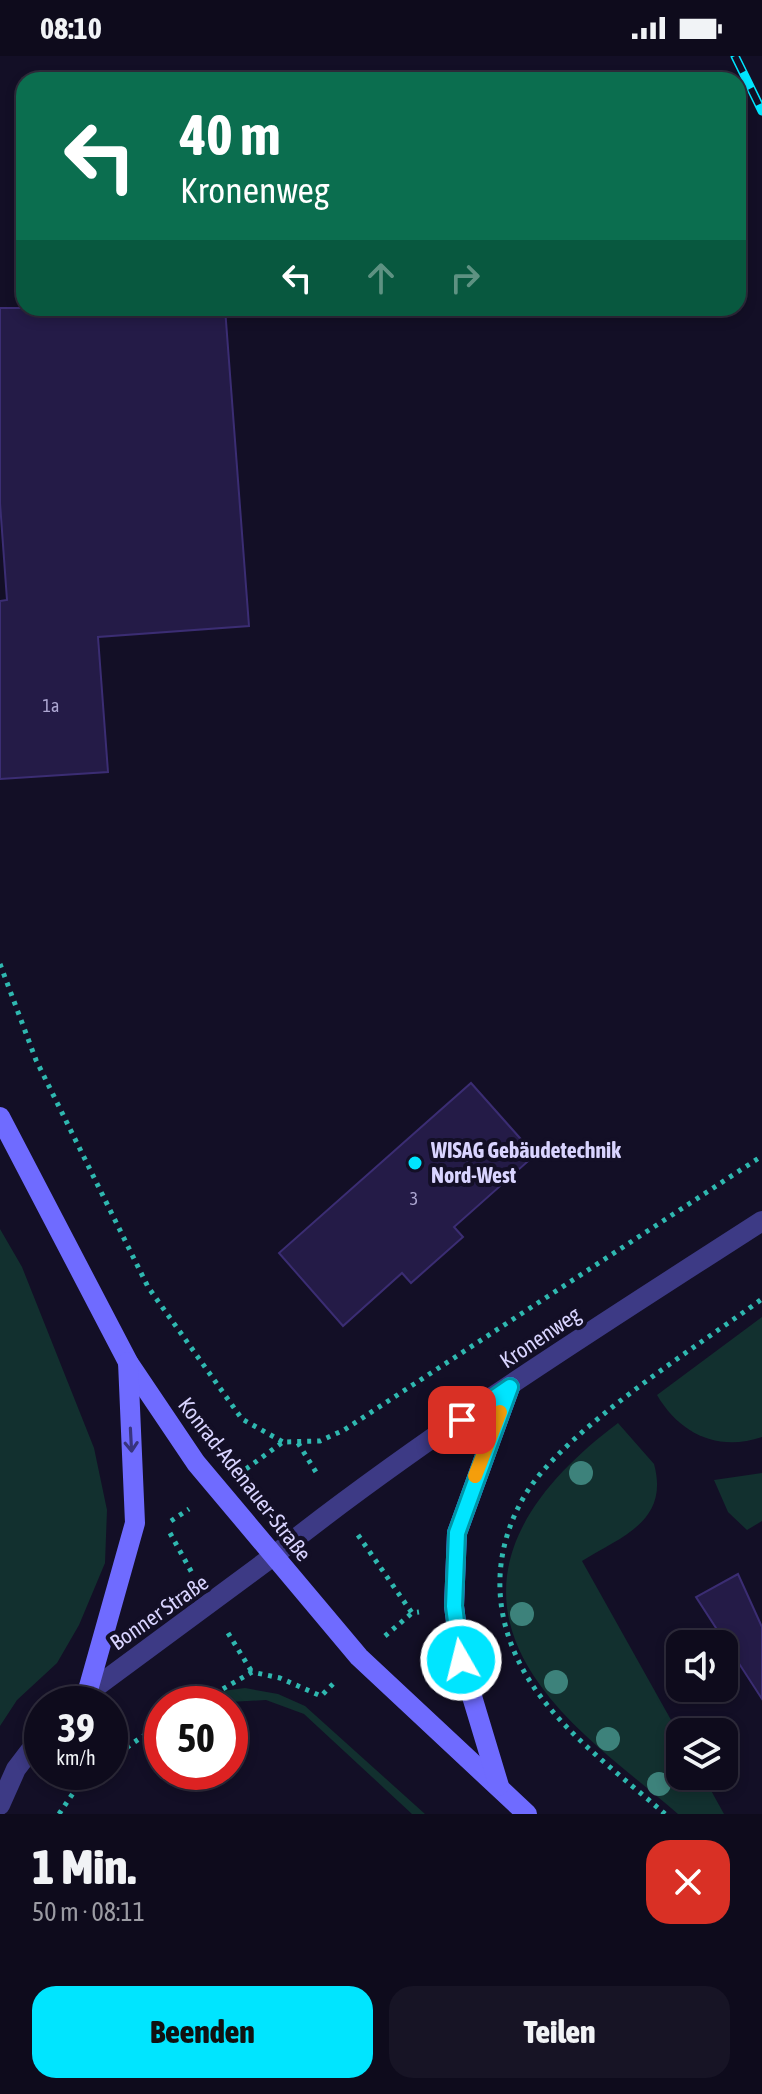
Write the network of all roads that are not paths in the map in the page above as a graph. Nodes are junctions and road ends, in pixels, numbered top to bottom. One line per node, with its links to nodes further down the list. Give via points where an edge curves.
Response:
1 (0, 1117): 3 (main road, Konrad-Adenauer-Straße)
2 (762, 1221): 4 (street, Kronenweg)
3 (128, 1362): 5 (main road, Konrad-Adenauer-Straße); 6 (main road, one-way to 6, via 135,1523)
4 (510, 1387): 5 (street, Kronenweg); 9 (main road, via 457,1533 454,1606 461,1660)
5 (272, 1557): 7 (street, Bonner Straße); 9 (main road, Konrad-Adenauer-Straße, via 359,1657)
6 (83, 1686)
7 (96, 1686)
8 (24, 1759): 10 (street)
9 (500, 1790): 11 (main road, Konrad-Adenauer-Straße)
10 (0, 1805)
11 (527, 1814)

